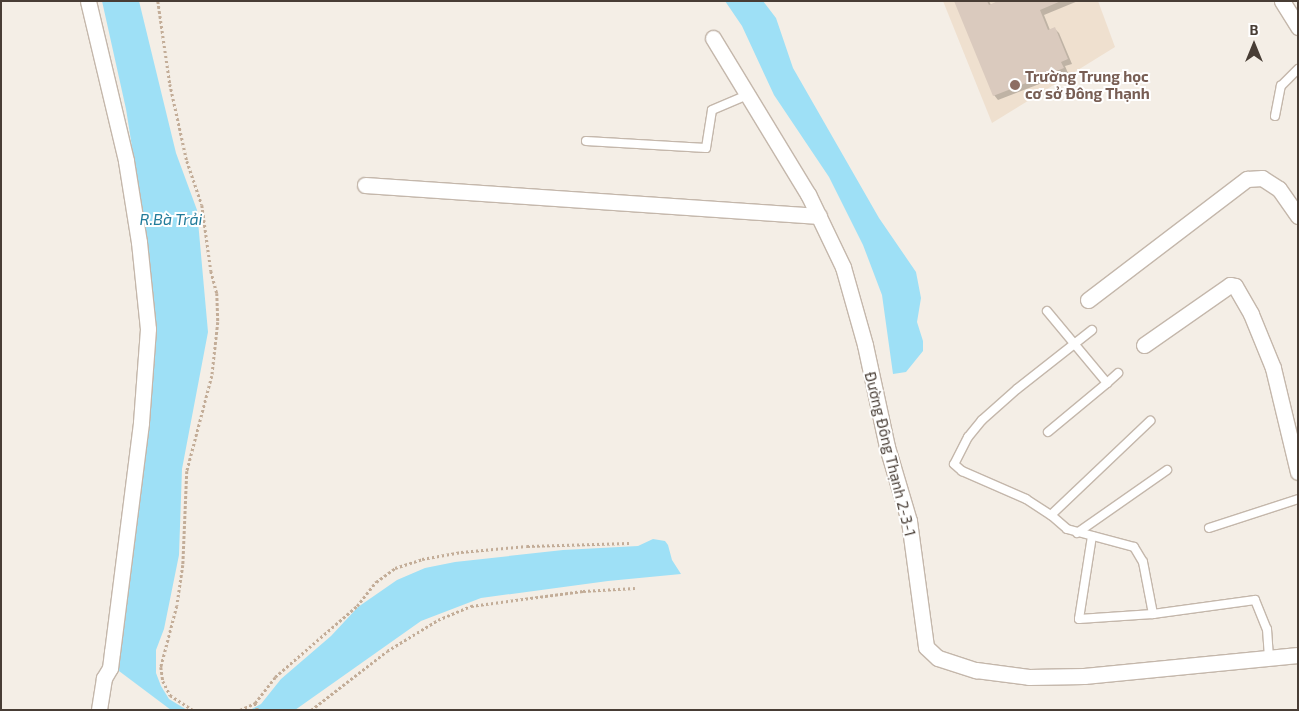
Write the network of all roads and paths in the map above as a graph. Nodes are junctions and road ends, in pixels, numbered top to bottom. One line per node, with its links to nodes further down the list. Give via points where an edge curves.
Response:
1 (88, 1): 35 (street, via 126,161 148,329 141,423 110,668 104,678)
2 (158, 1): 36 (path, via 170,84 187,161 202,205 217,293 218,322 212,376 187,471 183,565 177,606 161,667 170,696)
3 (1282, 1): 4 (street)
4 (1298, 27)
5 (713, 38): 7 (street, Đường Đông Thạnh 2-3-1)
6 (1298, 69): 8 (lane, via 1281,86)
7 (748, 95): 9 (lane, via 712,110 706,148); 11 (street, Đường Đông Thạnh 2-3-1)
8 (1275, 116)
9 (586, 141)
10 (366, 185): 11 (street)
11 (819, 216): 33 (street, Đường Đông Thạnh 2-3-1, via 843,267 865,345 887,447 909,521 926,647 938,658 976,670 1029,678 1084,676)
12 (1298, 216): 13 (street, via 1279,189 1262,178 1247,179)
13 (1088, 300)
14 (1047, 311): 16 (lane)
15 (1092, 330): 16 (lane)
16 (1074, 343): 19 (lane); 25 (lane, via 982,420 968,437 954,464 962,471 1026,499)
17 (1144, 346): 23 (street, via 1230,285 1235,286 1273,368)
18 (1118, 373): 19 (lane)
19 (1107, 383): 21 (lane)
20 (1150, 421): 25 (lane)
21 (1048, 432)
22 (1168, 470): 27 (lane)
23 (1298, 472)
24 (1298, 499): 26 (lane)
25 (1051, 515): 27 (lane)
26 (1209, 528)
27 (1077, 532): 28 (lane)
28 (1092, 536): 31 (lane, via 1134,547 1143,562); 31 (lane, via 1079,619)
29 (629, 543): 34 (path, via 461,552 394,568 376,582 357,606 275,678)
30 (635, 588): 39 (path, via 583,591 471,606 438,620 387,651)
31 (1153, 614): 33 (lane, via 1255,600 1267,629)
32 (1298, 655): 33 (street, Đường Đông Thạnh 2-3-1)
33 (1270, 658)
34 (255, 703): 37 (path); 38 (path)
35 (99, 710)
36 (193, 710)
37 (240, 710)
38 (258, 710)
39 (311, 710)

